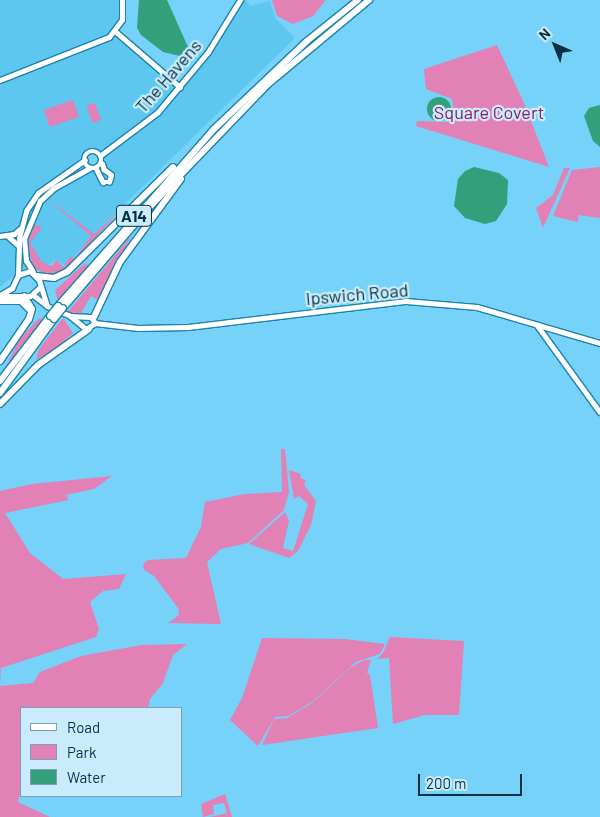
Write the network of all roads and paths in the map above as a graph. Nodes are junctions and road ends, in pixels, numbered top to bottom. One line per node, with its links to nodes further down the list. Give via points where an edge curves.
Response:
1 (122, 0): 5 (street, via 123,15)
2 (240, 0): 7 (street, The Havens, via 208,52)
3 (358, 0): 8 (highway, A14, via 306,41)
4 (369, 0): 9 (highway, A14, via 303,52)
5 (115, 31): 6 (street, via 102,42); 7 (street)
6 (0, 80)
7 (180, 87): 10 (street, The Havens, via 150,120)
8 (214, 129): 18 (highway, A14, via 198,140 67,272 54,278); 27 (highway, A14)
9 (199, 153): 27 (highway, A14); 31 (highway, A14, via 136,238 105,290)
10 (101, 155): 11 (street, The Havens, via 91,151); 12 (street)
11 (85, 160): 13 (street); 14 (street, The Havens, via 38,193 26,211)
12 (102, 162): 13 (street); 13 (street, via 104,170 111,176 110,181 103,182)
13 (93, 168): 18 (street, via 54,188 40,201 24,239 26,261)
14 (20, 229): 16 (street); 17 (street, The Havens)
15 (0, 236): 16 (street)
16 (8, 236): 17 (street)
17 (19, 246): 19 (street, The Havens)
18 (35, 274): 19 (main road); 21 (main road)
19 (18, 275): 20 (main road)
20 (15, 282): 23 (main road); 24 (main road, via 16,290)
21 (40, 287): 22 (main road); 26 (main road)
22 (33, 295): 24 (main road); 26 (main road)
23 (0, 296): 24 (main road)
24 (24, 296): 28 (highway, via 31,305)
25 (0, 301): 28 (highway, via 21,302)
26 (48, 306): 29 (main road)
27 (61, 307): 30 (highway, A14, bridge)
28 (30, 314): 35 (highway)
29 (70, 316): 31 (main road); 33 (main road)
30 (52, 318): 36 (highway, A14); 37 (highway, A14)
31 (94, 321): 32 (street, Ipswich Road, via 158,329 406,301 478,307); 33 (main road)
32 (536, 324): 34 (street, Ipswich Road); 39 (street)
33 (89, 329): 38 (highway, via 38,365)
34 (600, 344)
35 (0, 361)
36 (0, 382)
37 (0, 393)
38 (0, 404)
39 (600, 412)

